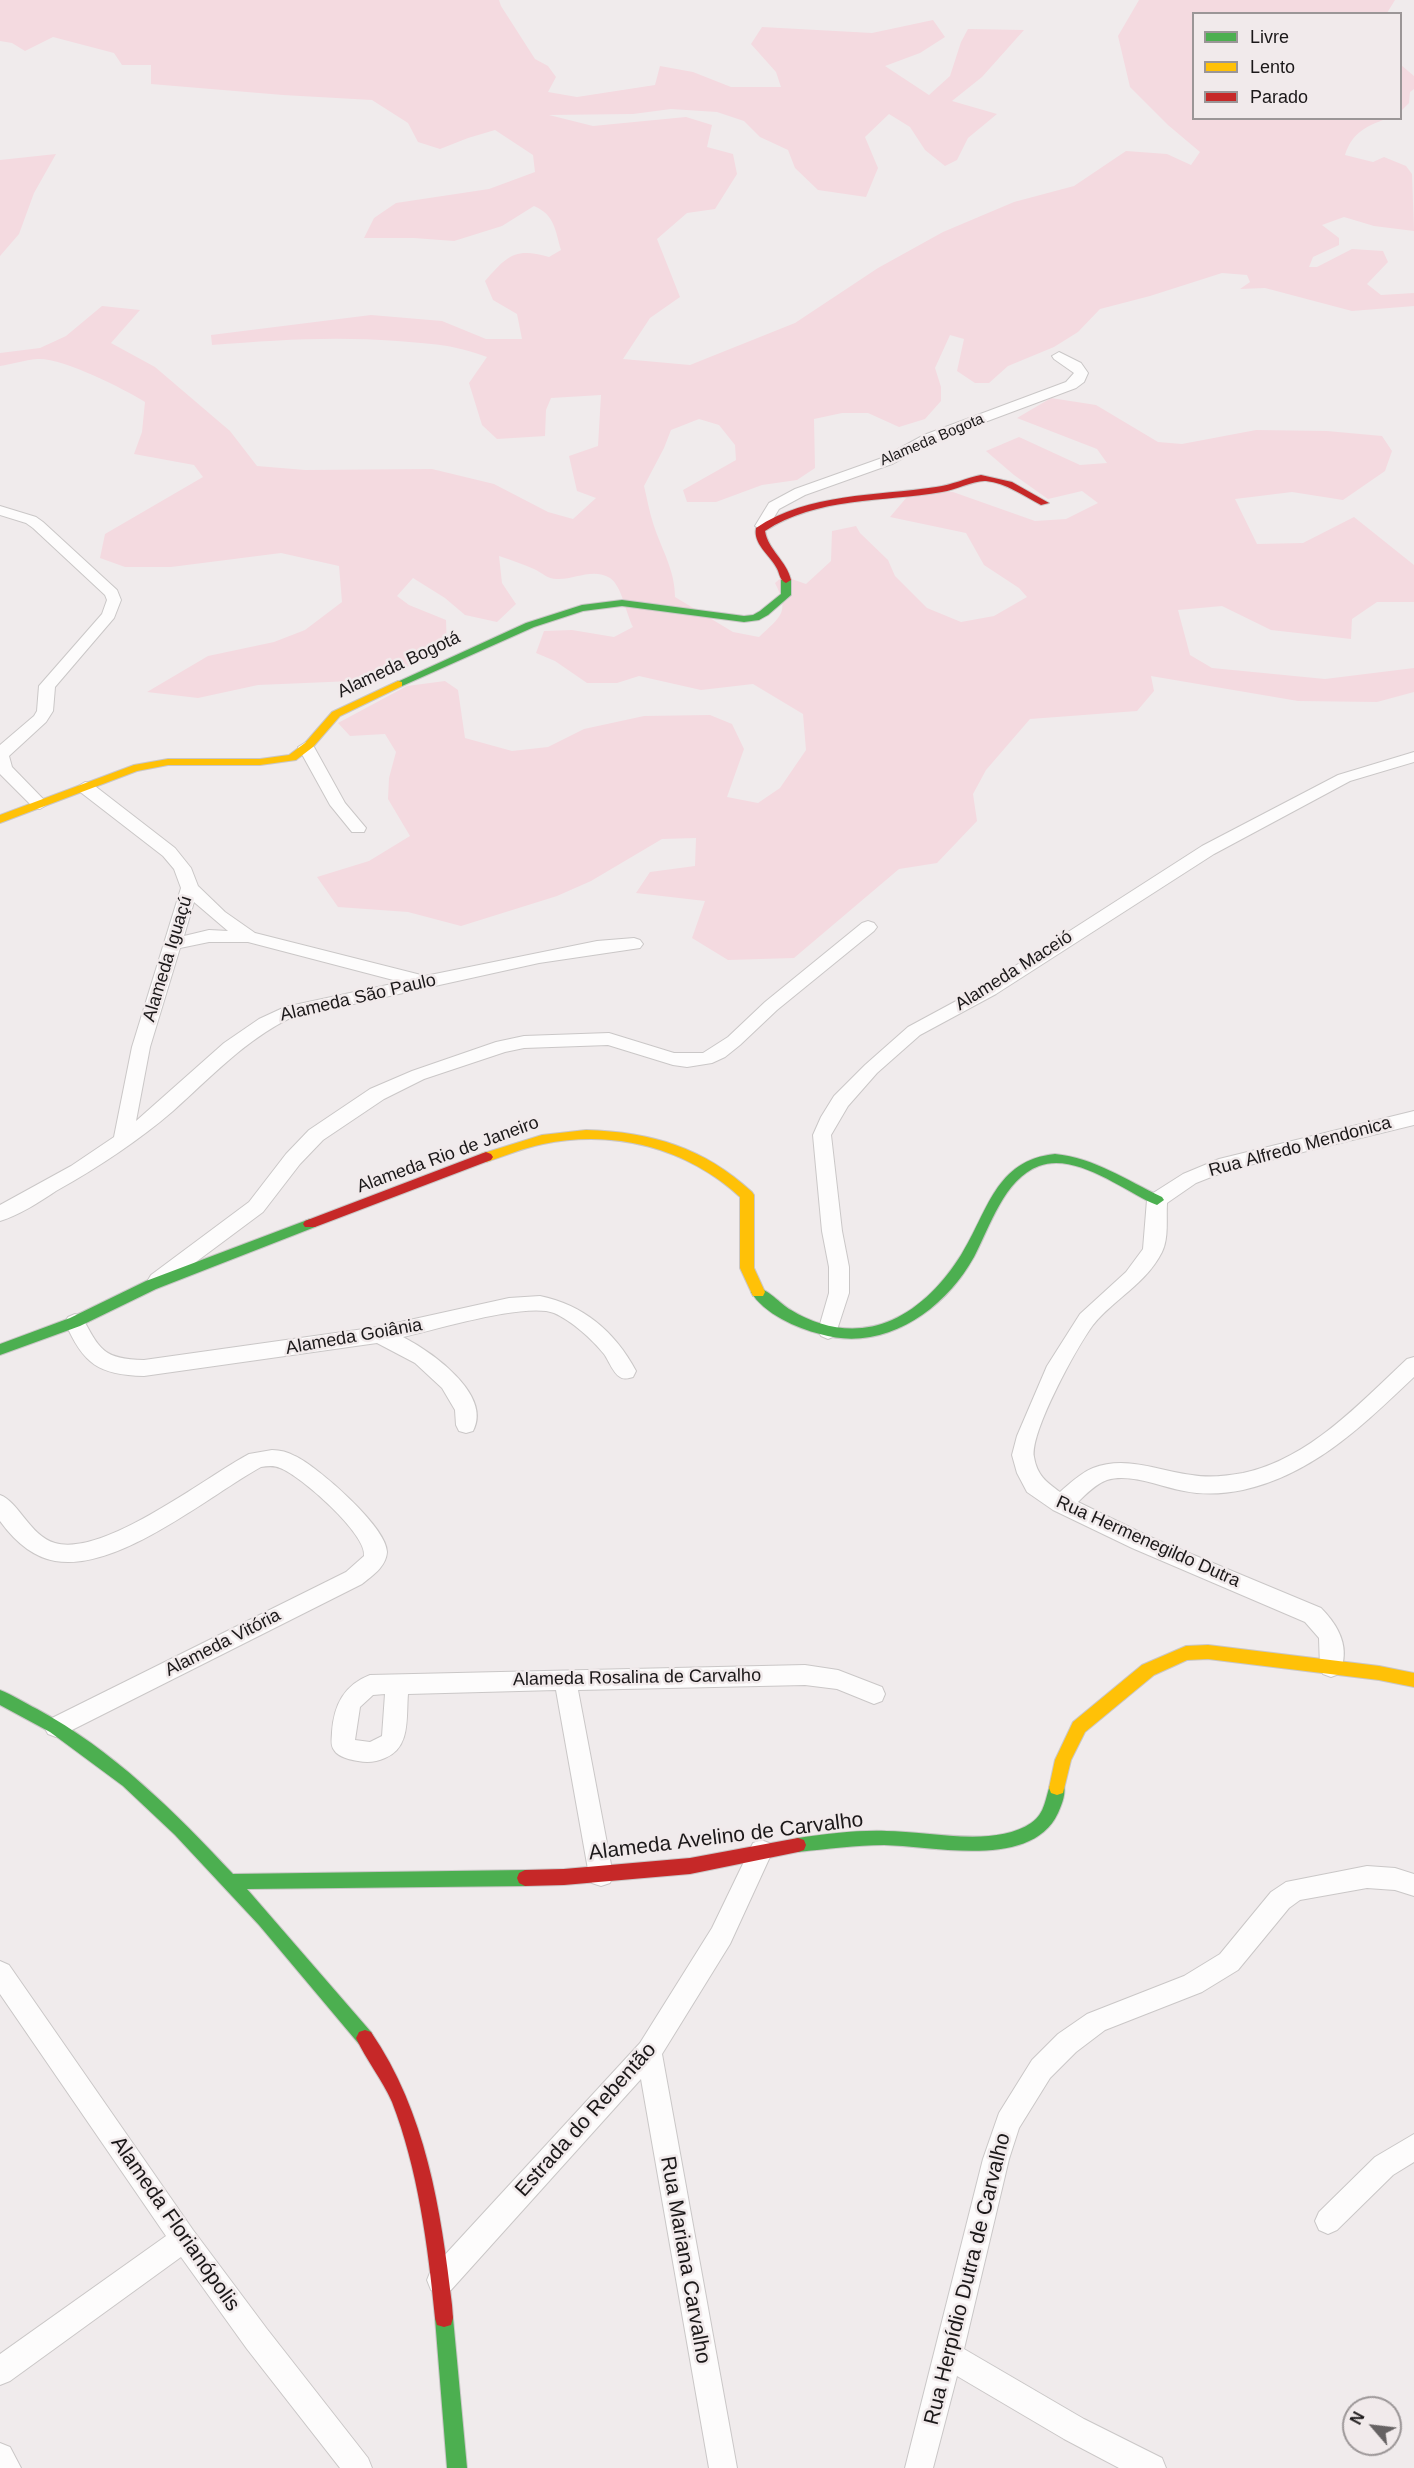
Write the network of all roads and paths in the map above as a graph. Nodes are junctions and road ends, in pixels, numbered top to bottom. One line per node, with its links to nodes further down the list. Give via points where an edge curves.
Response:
1 (1059, 356): 4 (street, Alameda Bogota, via 1081,373 1071,385 800,492 774,506)
2 (1044, 503): 4 (street, via 981,478 958,486 819,507 776,517)
3 (0, 510): 8 (street, via 38,525 112,593 114,600 109,615 47,686 45,711 40,719 1,756 4,769)
4 (762, 526): 5 (street, Alameda Bogotá, via 761,540 783,567 787,593 755,618 622,603 582,608 530,625 351,705 328,721)
5 (306, 747): 7 (street, Alameda Bogotá, via 292,758 270,762 190,760 150,764); 10 (street, via 338,805)
6 (1414, 757): 23 (street, Alameda Maceió, via 1344,778 1208,850 990,990 914,1031 871,1070 841,1101 822,1135 839,1268 839,1293)
7 (86, 787): 8 (street, Alameda Bogotá); 11 (street, Alameda Iguaçú, via 169,852 183,869)
8 (40, 804): 9 (street, Alameda Bogotá)
9 (0, 819)
10 (358, 828)
11 (190, 888): 13 (street, via 219,916); 14 (street, Alameda Iguaçú)
12 (868, 927): 21 (street, via 734,1041 706,1059 673,1059 609,1039 524,1042 439,1068 377,1094 316,1135 256,1207)
13 (249, 937): 14 (street, via 209,936); 16 (street)
14 (173, 944): 18 (street, Alameda Iguaçú, via 141,1047)
15 (634, 944): 16 (street, Alameda São Paulo, via 539,957)
16 (427, 982): 18 (street, Alameda São Paulo, via 311,1006 268,1020 230,1046 164,1108)
17 (1414, 1118): 19 (street, Rua Alfredo Mendonica, via 1227,1164 1197,1175)
18 (123, 1140): 20 (street, Alameda São Paulo, via 69,1176)
19 (1157, 1200): 23 (street, Alameda Rio de Janeiro, via 1079,1162 1053,1158 1033,1162 1014,1175 965,1260 933,1299 897,1324 879,1331 849,1335); 30 (street, Rua Hermenegildo Dutra, via 1153,1250 1133,1277 1087,1319 1067,1348 1027,1436 1023,1455 1028,1473 1035,1486)
20 (0, 1214)
21 (151, 1285): 22 (street, Alameda Rio de Janeiro); 23 (street, Alameda Rio de Janeiro, via 519,1144 567,1134 598,1133 688,1154 710,1163 737,1183 747,1195 749,1280 771,1304)
22 (75, 1322): 24 (street, Alameda Goiânia, via 90,1352 101,1361 125,1368); 25 (street, Alameda Rio de Janeiro)
23 (828, 1332)
24 (378, 1335): 27 (street, Alameda Goiânia, via 509,1306 547,1304 574,1315 600,1335); 28 (street, via 412,1350 450,1383 465,1406)
25 (0, 1350)
26 (1414, 1365): 30 (street, via 1331,1439 1294,1465 1251,1479 1218,1484 1182,1482 1122,1470 1108,1472 1099,1474)
27 (626, 1371)
28 (466, 1425)
29 (0, 1504): 37 (street, Alameda Vitória, via 37,1544 52,1551 76,1554 134,1533 256,1460 279,1459 317,1481 364,1529 375,1548 374,1561 354,1578)
30 (1060, 1504): 31 (street, Rua Hermenegildo Dutra, via 1313,1615 1334,1644)
31 (1331, 1667): 33 (street, Alameda Avelino de Carvalho); 38 (street, Alameda Avelino de Carvalho, via 1208,1652 1186,1653 1148,1670 1079,1727 1063,1760 1052,1810 1038,1828 1015,1839 968,1844 848,1838)
32 (565, 1679): 34 (street, Alameda Rosalina de Carvalho); 35 (street, Alameda Rosalina de Carvalho, via 805,1675 838,1680); 39 (street)
33 (1414, 1680)
34 (397, 1684)
35 (874, 1694)
36 (0, 1697): 37 (street)
37 (56, 1727): 40 (street, via 129,1781)
38 (761, 1851): 39 (street, Alameda Avelino de Carvalho, via 690,1866); 43 (street, Estrada do Rebentão, via 721,1936)
39 (601, 1875): 40 (street, Alameda Avelino de Carvalho)
40 (231, 1882): 47 (street, via 354,2023 382,2061 418,2152)
41 (1414, 1885): 48 (street, Rua Herpídio Dutra de Carvalho, via 1367,1877 1295,1890 1280,1900 1228,1962 1193,1984 1096,2022 1041,2069 1008,2122)
42 (0, 1973): 46 (street, Alameda Florianópolis)
43 (649, 2052): 47 (street, Estrada do Rebentão); 54 (street, Rua Mariana Carvalho)
44 (1414, 2147): 45 (street, via 1384,2166)
45 (1328, 2221)
46 (184, 2239): 49 (street); 52 (street, Alameda Florianópolis)
47 (441, 2280): 53 (street)
48 (949, 2355): 55 (street, Rua Herpídio Dutra de Carvalho); 56 (street, via 1048,2415)
49 (0, 2371)
50 (0, 2457): 51 (street)
51 (7, 2468)
52 (358, 2468)
53 (457, 2468)
54 (723, 2468)
55 (919, 2468)
56 (1152, 2468)

